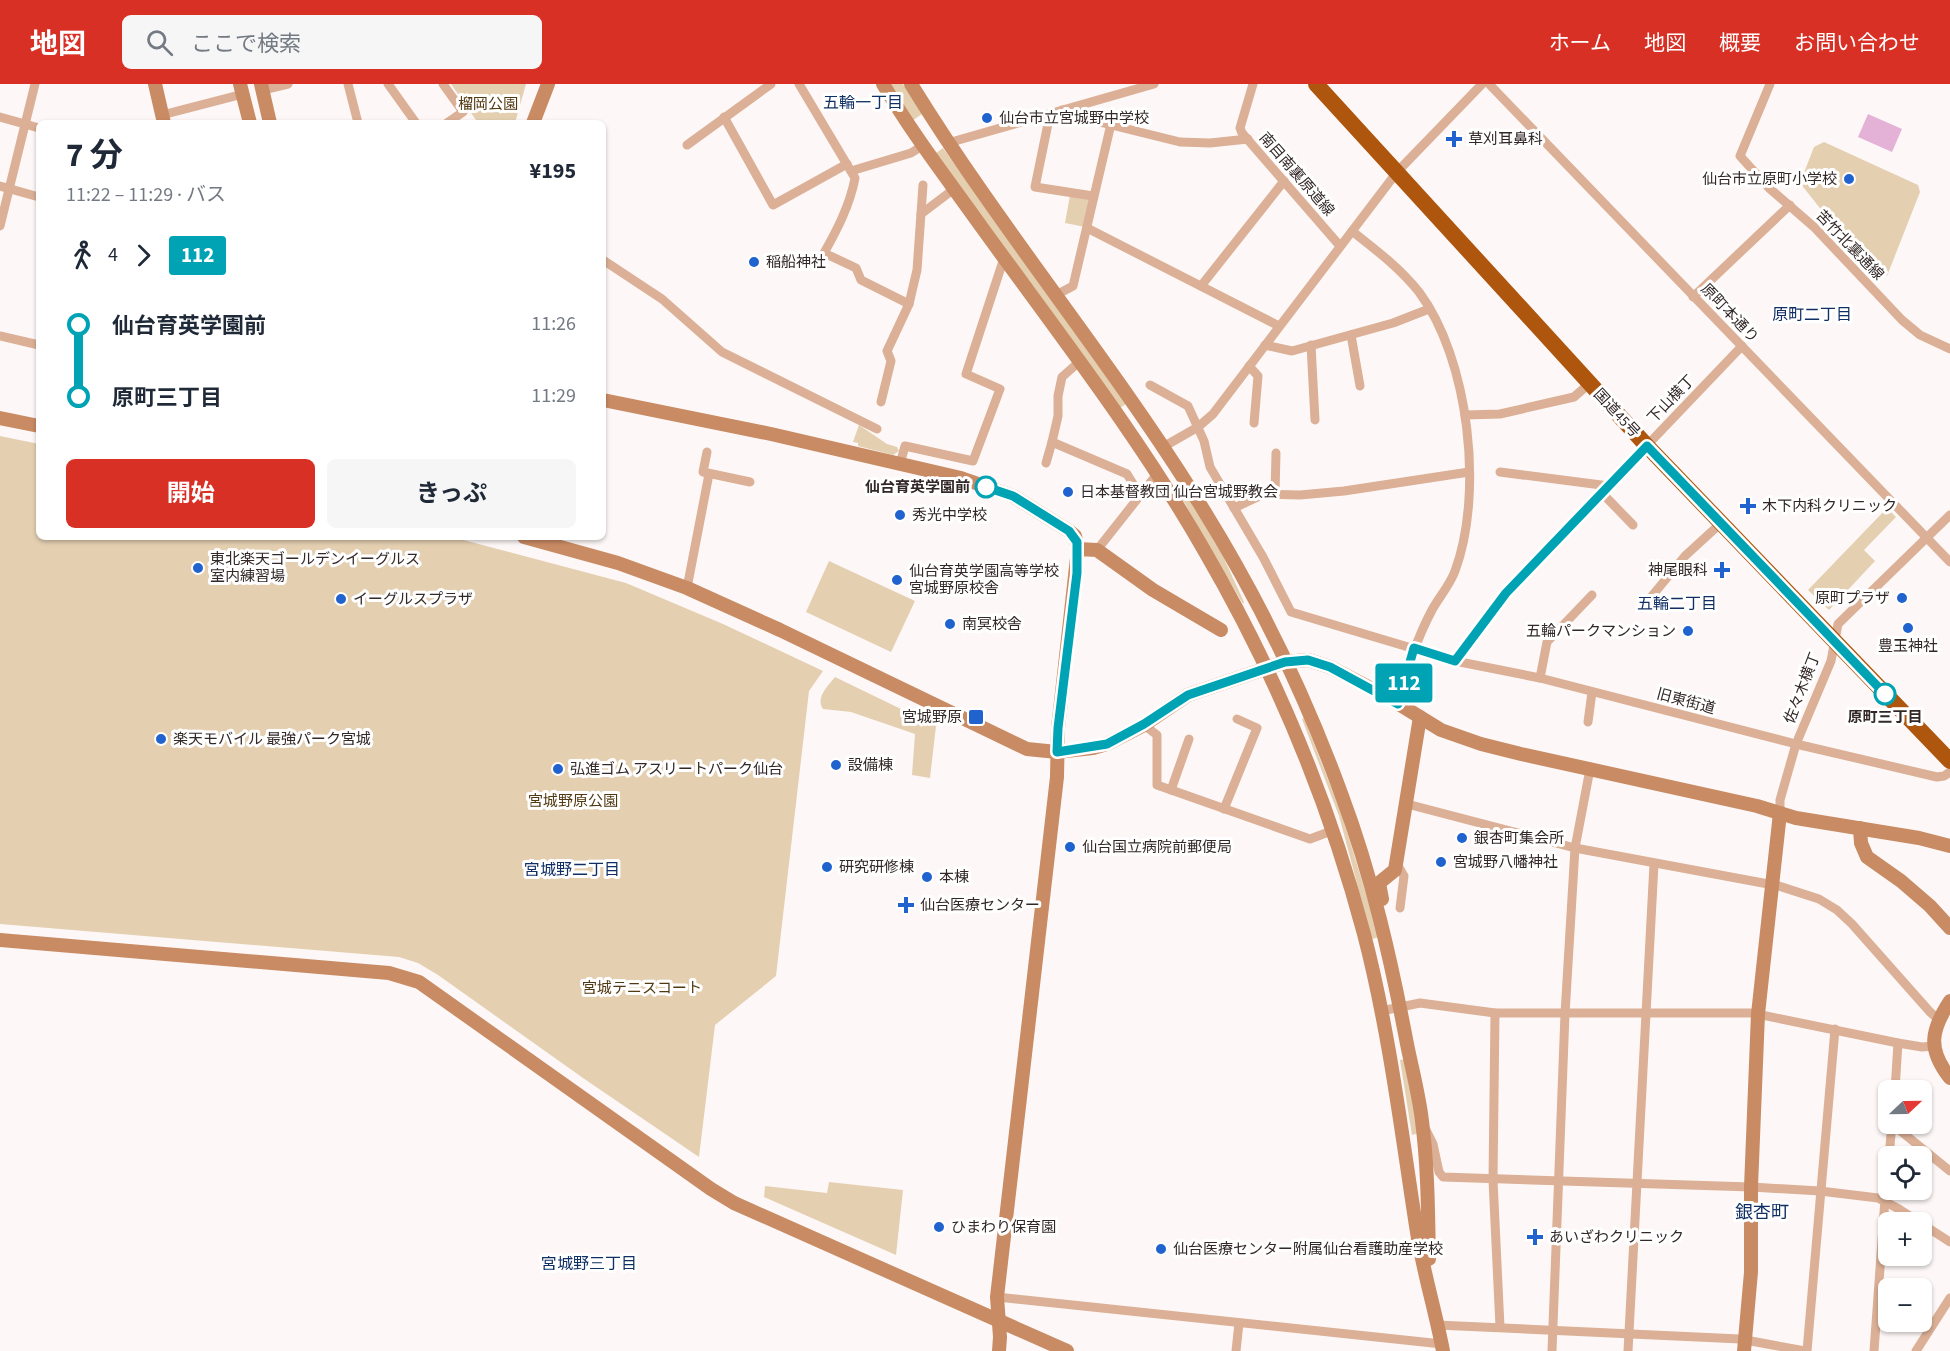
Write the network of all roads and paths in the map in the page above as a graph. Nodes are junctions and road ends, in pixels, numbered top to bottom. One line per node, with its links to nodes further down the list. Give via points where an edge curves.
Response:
1 (35, 84): 31 (street)
2 (155, 84): 24 (street)
3 (288, 84): 18 (street)
4 (348, 84): 27 (street)
5 (388, 84): 28 (street)
6 (443, 84): 29 (street, via 463,112)
7 (548, 84): 30 (street)
8 (771, 84): 23 (street)
9 (799, 84): 38 (street)
10 (883, 84): 37 (street)
11 (911, 84): 35 (street)
12 (1154, 84): 20 (street)
13 (1253, 84): 34 (street, 南目南裏原道線, via 1240,128)
14 (1316, 84): 39 (highway, 国道45号)
15 (1482, 84): 39 (street)
16 (1489, 84): 56 (street, 原町本通り)
17 (1770, 84): 46 (street, 苦竹北裏通線, via 1740,156)
18 (262, 87): 26 (street)
19 (241, 89): 24 (street); 25 (street)
20 (1062, 110): 21 (street); 32 (street)
21 (1050, 114): 35 (street); 45 (street, via 1035,187)
22 (0, 117): 31 (street)
23 (724, 117): 36 (street); 38 (street, via 773,205)
24 (163, 119)
25 (249, 120)
26 (269, 120)
27 (357, 120)
28 (414, 120)
29 (451, 120)
30 (534, 120)
31 (25, 124): 33 (street); 42 (street)
32 (1111, 124): 34 (street, via 1180,142); 45 (street)
33 (36, 127)
34 (1248, 139): 40 (street, 南目南裏原道線)
35 (948, 143): 55 (street)
36 (687, 145)
37 (922, 146): 38 (street, via 911,153); 43 (street)
38 (849, 168): 57 (street, via 855,178 852,191 824,253 856,268 861,280)
39 (1397, 172): 50 (street); 69 (highway, 国道45号)
40 (1284, 181): 51 (street, 南目南裏原道線); 54 (street)
41 (923, 185): 47 (street)
42 (5, 188): 44 (street); 48 (street)
43 (954, 189): 47 (street); 52 (street)
44 (36, 196)
45 (1093, 196): 49 (street)
46 (1790, 205): 56 (street); 66 (street, 苦竹北裏通線, via 1902,320 1920,335)
47 (921, 214): 57 (street, via 917,270)
48 (0, 226)
49 (1087, 228): 54 (street); 55 (street, via 1073,286)
50 (1352, 231): 51 (street); 58 (street, via 1399,270)
51 (1340, 246): 59 (street)
52 (1004, 258): 67 (street); 87 (street, via 966,374 1000,389 973,461 905,446)
53 (606, 262): 80 (street, via 662,299 722,352)
54 (1201, 286): 59 (street)
55 (1056, 295): 83 (street)
56 (1693, 297): 65 (street, 原町本通り)
57 (909, 304): 73 (street, via 887,351 891,361)
58 (1429, 309): 60 (street); 74 (street, via 1449,346)
59 (1279, 326): 63 (street)
60 (1351, 335): 64 (street); 71 (street)
61 (0, 336): 62 (street)
62 (36, 342)
63 (1265, 345): 64 (street, via 1292,351); 68 (street)
64 (1311, 345): 76 (street)
65 (1742, 346): 82 (street, 下山横丁); 100 (street, 原町本通り)
66 (1950, 349)
67 (1079, 362): 81 (street, via 1062,377); 91 (street)
68 (1249, 366): 77 (street, via 1258,376); 79 (street, via 1213,414)
69 (1590, 384): 74 (street, via 1574,397 1500,414); 82 (highway, 国道45号)
70 (1150, 386): 79 (street, 旧東街道, via 1188,406)
71 (1360, 386)
72 (606, 401): 87 (street)
73 (881, 402)
74 (1465, 415): 88 (street)
75 (0, 418): 78 (street)
76 (1316, 420)
77 (1254, 423)
78 (36, 425)
79 (1198, 427): 83 (street); 96 (street, 旧東街道, via 1210,467)
80 (877, 429)
81 (1052, 442): 86 (street); 95 (street, via 1127,474)
82 (1647, 446): 93 (street, 下山横丁); 98 (highway, 国道45号)
83 (1163, 447): 112 (street, via 1218,534)
84 (707, 452): 90 (street, via 702,472)
85 (1276, 453): 94 (street)
86 (1046, 463)
87 (900, 464): 102 (street, via 961,478 1013,496 1069,531 1075,536)
88 (1468, 472): 94 (street, via 1344,491); 110 (street, via 1468,515 1455,573)
89 (1500, 472): 93 (street)
90 (709, 474): 92 (street); 105 (street)
91 (1157, 474): 95 (street); 113 (street, via 1205,551)
92 (750, 482)
93 (1605, 490): 99 (street); 111 (street, 下山横丁, via 1506,593)
94 (1275, 494): 96 (street, via 1264,494)
95 (1140, 495): 103 (street)
96 (1234, 508): 110 (street, 旧東街道, via 1291,612)
97 (1950, 515): 100 (street)
98 (1721, 523): 107 (street, via 1686,556); 109 (highway, 国道45号)
99 (1633, 525)
100 (1926, 537): 104 (street, 原町本通り); 109 (street, 佐々木横丁, via 1838,624)
101 (535, 540): 105 (street, via 618,563)
102 (1078, 549): 103 (street); 123 (street)
103 (1097, 550): 108 (street, via 1153,590)
104 (1950, 562)
105 (687, 588): 123 (street, via 1027,750)
106 (1592, 596): 114 (street, via 1547,642)
107 (1642, 608)
108 (1221, 630)
109 (1834, 640): 122 (street, 佐々木横丁, via 1831,661); 124 (highway, 国道45号)
110 (1414, 648): 111 (street, 旧東街道); 116 (street)
111 (1455, 661): 114 (street, 旧東街道)
112 (1285, 662): 113 (street); 116 (street, via 1308,660 1330,667); 128 (street)
113 (1267, 668): 120 (street, via 1188,695); 133 (street)
114 (1540, 678): 115 (street, 旧東街道)
115 (1592, 692): 119 (street); 122 (street, 旧東街道)
116 (1398, 704): 117 (street)
117 (1420, 717): 125 (street, via 1441,730 1481,744); 129 (street)
118 (1237, 719): 130 (street, via 1257,728)
119 (1588, 722)
120 (1144, 724): 123 (street, via 1107,744); 127 (street, via 1157,735 1157,785)
121 (1189, 739): 127 (street)
122 (1796, 744): 126 (street, 旧東街道, via 1937,777); 131 (street, 佐々木横丁)
123 (1057, 752): 167 (street)
124 (1950, 761)
125 (1590, 770): 131 (street); 135 (street)
126 (1950, 771)
127 (1171, 790): 130 (street)
128 (1342, 796): 136 (street, via 1360,827 1373,867 1379,871); 141 (street)
129 (1407, 804): 135 (street); 136 (street)
130 (1224, 809): 133 (street, via 1310,839)
131 (1780, 813): 132 (street); 138 (street)
132 (1860, 828): 134 (street); 140 (street, via 1867,857 1901,881)
133 (1334, 830): 145 (street)
134 (1950, 846)
135 (1575, 848): 137 (street); 147 (street)
136 (1396, 864): 139 (street, via 1404,876); 141 (street, via 1395,870 1379,883 1386,914)
137 (1654, 864): 138 (street); 148 (street)
138 (1773, 885): 149 (street); 150 (street, via 1810,896 1837,910)
139 (1400, 908)
140 (1950, 928)
141 (1385, 938): 144 (street)
142 (0, 940): 169 (street, via 377,972 419,982 734,1203)
143 (1950, 1001): 150 (street)
144 (1400, 1006): 145 (street); 146 (street, via 1420,1002); 156 (street)
145 (1382, 1011): 166 (street)
146 (1495, 1013): 147 (street); 159 (street)
147 (1565, 1014): 148 (street); 160 (street)
148 (1647, 1014): 149 (street); 161 (street)
149 (1758, 1014): 151 (street); 162 (street)
150 (1938, 1019): 153 (street)
151 (1835, 1029): 152 (street); 163 (street)
152 (1898, 1043): 153 (street); 155 (street)
153 (1934, 1046): 154 (street)
154 (1950, 1078)
155 (1895, 1080)
156 (1422, 1123): 159 (street, via 1443,1177); 166 (street)
157 (1904, 1134): 158 (street)
158 (1950, 1171)
159 (1493, 1179): 160 (street); 172 (street)
160 (1558, 1181): 161 (street); 173 (street)
161 (1636, 1183): 162 (street); 174 (street)
162 (1751, 1187): 163 (street); 175 (street, via 1751,1272)
163 (1820, 1191): 164 (street); 182 (street)
164 (1884, 1201): 165 (street); 183 (street)
165 (1950, 1242)
166 (1430, 1296): 171 (street)
167 (997, 1297): 169 (street); 170 (street)
168 (1950, 1298): 184 (street)
169 (999, 1322): 177 (street); 178 (street)
170 (1239, 1323): 176 (street); 179 (street)
171 (1437, 1325): 172 (street); 176 (street)
172 (1500, 1327): 173 (street)
173 (1553, 1329): 174 (street); 180 (street)
174 (1629, 1333): 175 (street); 181 (street)
175 (1745, 1345): 182 (street)
176 (1442, 1348)
177 (999, 1351)
178 (1067, 1351)
179 (1236, 1351)
180 (1552, 1351)
181 (1628, 1351)
182 (1806, 1351)
183 (1874, 1351)
184 (1916, 1351)

